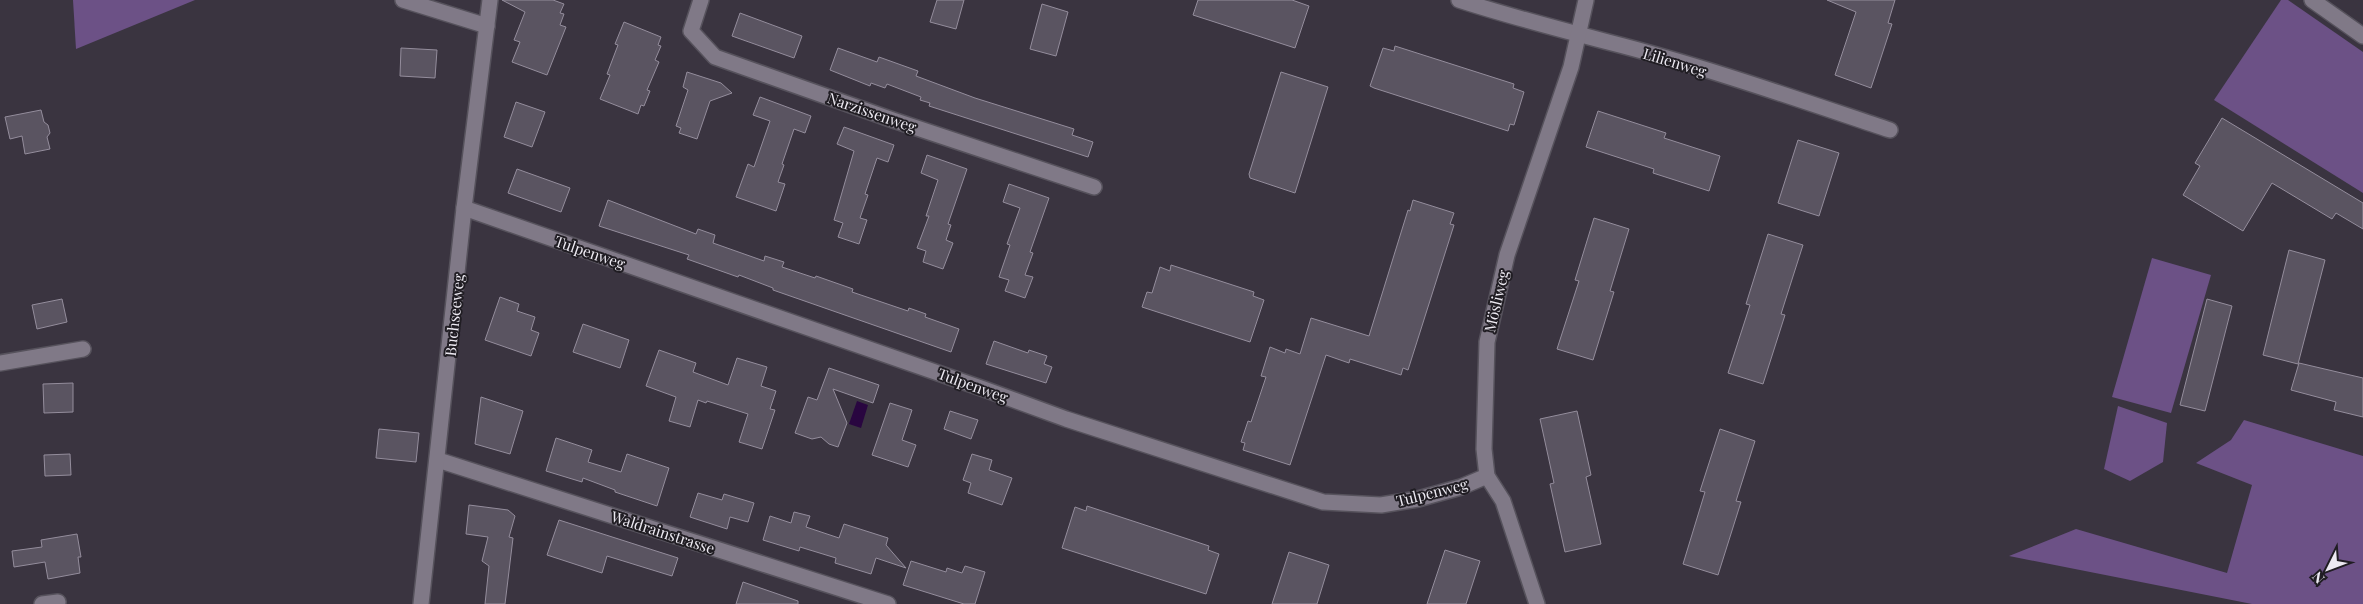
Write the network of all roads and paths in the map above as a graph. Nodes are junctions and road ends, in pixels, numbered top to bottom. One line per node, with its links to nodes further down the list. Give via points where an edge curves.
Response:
1 (403, 0): 7 (street)
2 (490, 0): 7 (street, Buchseeweg)
3 (702, 0): 11 (street, Narzissenweg, via 691,31 715,57)
4 (1459, 0): 8 (street, Lilienweg)
5 (1586, 0): 8 (street, Mösliweg)
6 (2312, 0): 9 (street)
7 (487, 26): 12 (street, Buchseeweg)
8 (1579, 36): 10 (street, Lilienweg, via 1760,87); 16 (street, Mösliweg, via 1494,304 1485,376 1484,449)
9 (2363, 36)
10 (1890, 130)
11 (1094, 187)
12 (464, 208): 15 (street, Buchseeweg); 16 (street, Tulpenweg, via 1066,419 1323,502 1380,505 1418,499)
13 (83, 349): 14 (street)
14 (0, 363)
15 (438, 460): 19 (street, Buchseeweg); 20 (street, Waldrainstrasse)
16 (1488, 476): 21 (street, Mösliweg, via 1502,502)
17 (58, 602): 18 (street)
18 (42, 604)
19 (421, 604)
20 (888, 604)
21 (1537, 604)

